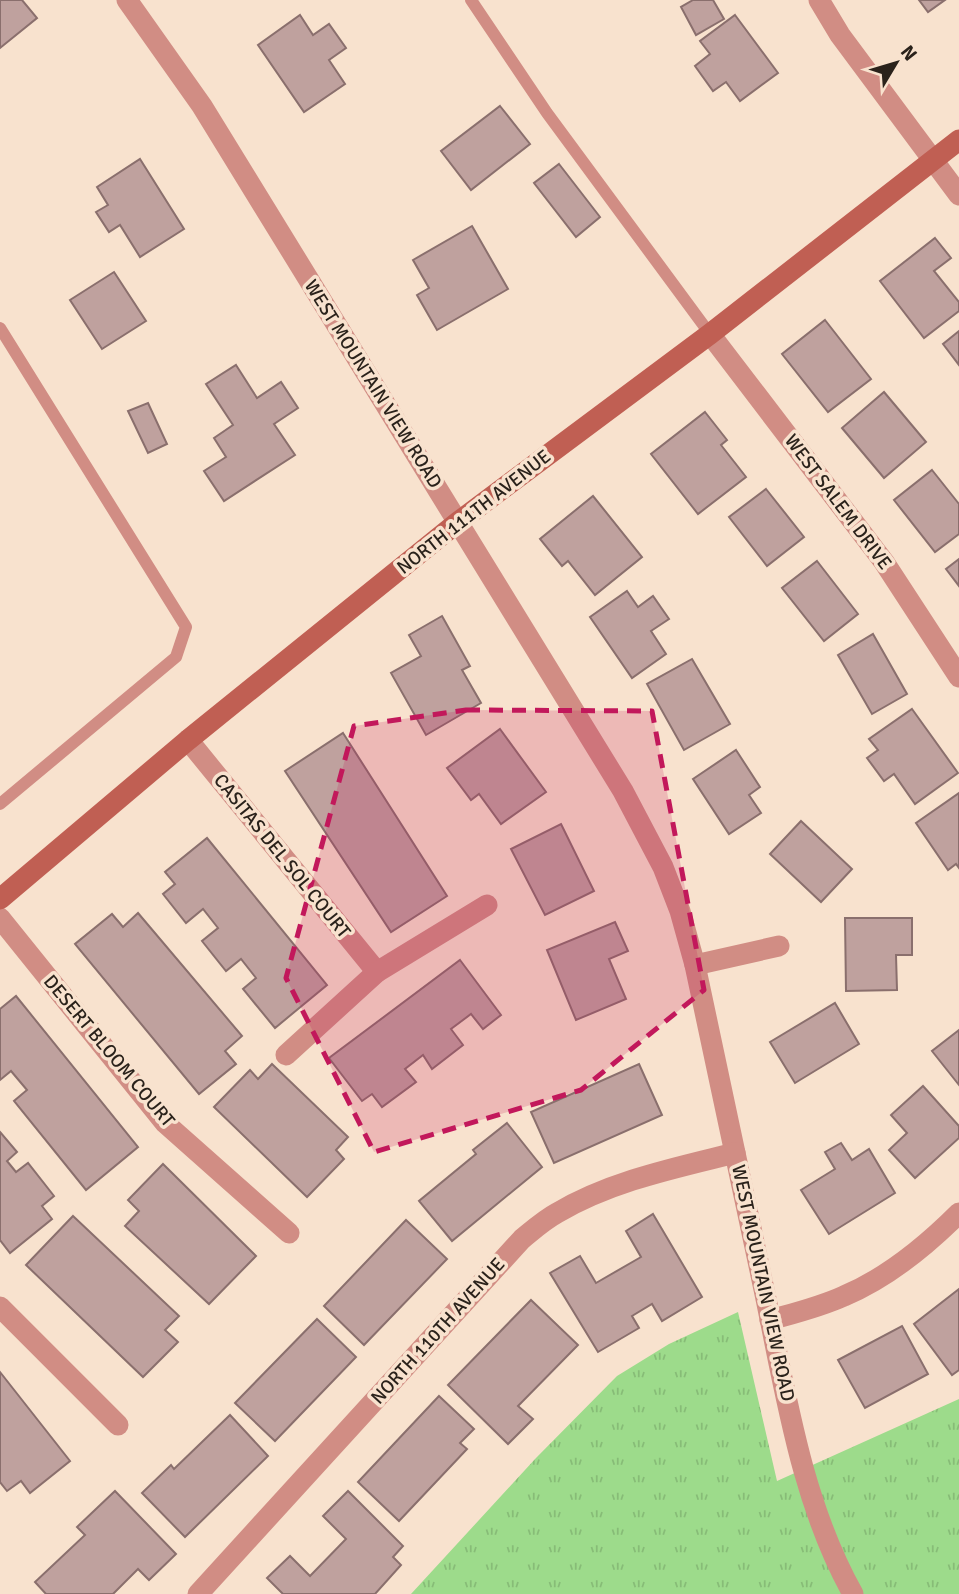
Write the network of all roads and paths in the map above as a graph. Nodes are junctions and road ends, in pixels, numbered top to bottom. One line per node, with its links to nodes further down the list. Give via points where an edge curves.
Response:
1 (127, 0): 9 (street, WEST MOUNTAIN VIEW ROAD, via 202,106)
2 (471, 0): 8 (lane, via 547,113)
3 (819, 0): 5 (street)
4 (959, 140): 5 (street, NORTH 111TH AVENUE)
5 (932, 161): 6 (street); 8 (street, NORTH 111TH AVENUE)
6 (959, 195)
7 (0, 328): 12 (lane, via 186,627 176,657)
8 (710, 334): 9 (street, NORTH 111TH AVENUE); 10 (street, WEST SALEM DRIVE, via 884,562)
9 (458, 522): 11 (street, NORTH 111TH AVENUE); 17 (street, WEST MOUNTAIN VIEW ROAD, via 624,791 663,867)
10 (959, 677)
11 (188, 740): 13 (street, NORTH 111TH AVENUE); 18 (street, CASITAS DEL SOL COURT)
12 (0, 804)
13 (0, 900)
14 (487, 905): 18 (street)
15 (0, 918): 22 (street, DESERT BLOOM COURT, via 165,1123)
16 (779, 946): 17 (street)
17 (695, 965): 20 (street, WEST MOUNTAIN VIEW ROAD)
18 (377, 972): 19 (street)
19 (286, 1055)
20 (735, 1153): 24 (street, WEST MOUNTAIN VIEW ROAD); 26 (street, NORTH 110TH AVENUE, via 595,1194 556,1213 522,1239)
21 (959, 1213): 24 (street, via 908,1258 869,1284)
22 (289, 1233)
23 (0, 1307): 25 (street)
24 (770, 1320): 27 (street, WEST MOUNTAIN VIEW ROAD, via 810,1493)
25 (118, 1425)
26 (198, 1594)
27 (853, 1594)

